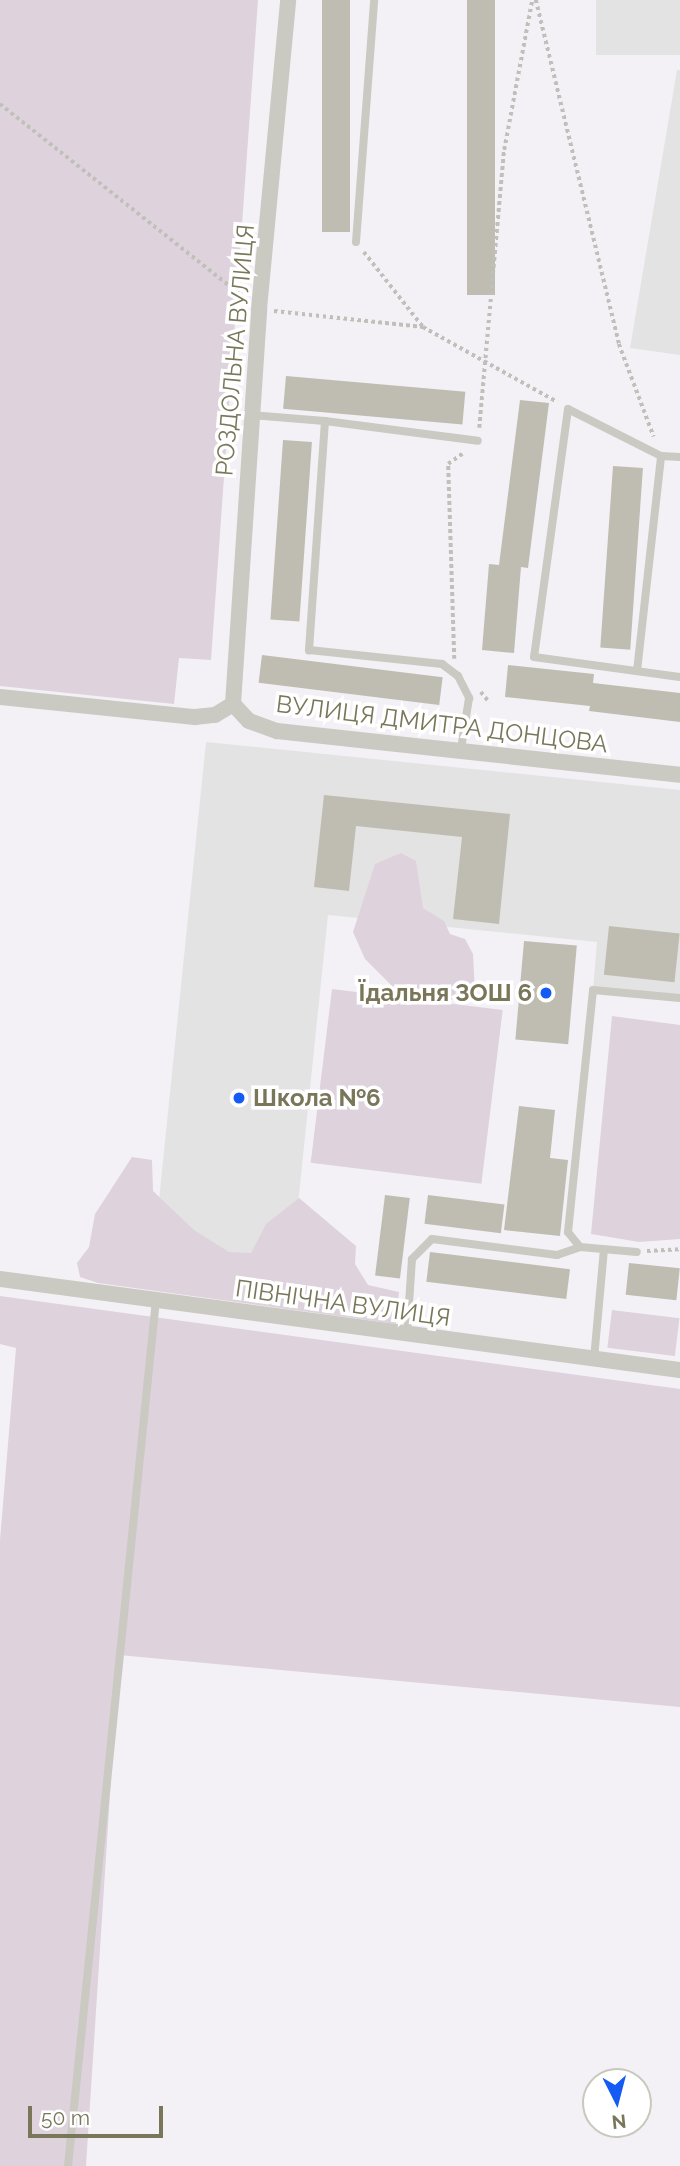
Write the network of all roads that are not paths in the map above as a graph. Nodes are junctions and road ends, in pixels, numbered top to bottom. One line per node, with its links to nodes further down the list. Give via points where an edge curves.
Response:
1 (288, 0): 4 (street, РОЗДОЛЬНА ВУЛИЦЯ)
2 (374, 0): 3 (lane)
3 (356, 243)
4 (251, 415): 5 (lane); 12 (street, РОЗДОЛЬНА ВУЛИЦЯ)
5 (325, 421): 6 (lane); 13 (lane, via 309,650 442,664 458,676 468,698)
6 (478, 440)
7 (661, 456): 8 (lane); 9 (lane); 9 (lane, via 568,409 534,657)
8 (680, 457)
9 (637, 671): 10 (lane)
10 (680, 677)
11 (0, 697): 12 (street, via 195,717 215,715)
12 (233, 704): 13 (street, ВУЛИЦЯ ДМИТРА ДОНЦОВА, via 250,721 277,731)
13 (461, 749): 14 (street, ВУЛИЦЯ ДМИТРА ДОНЦОВА)
14 (680, 775)
15 (680, 998): 16 (lane, via 593,990 568,1232)
16 (580, 1247): 17 (lane); 21 (lane, via 557,1255 432,1239 412,1259)
17 (604, 1249): 18 (lane); 22 (lane)
18 (637, 1252)
19 (0, 1279): 20 (street, ПІВНІЧНА ВУЛИЦЯ)
20 (156, 1300): 21 (street, ПІВНІЧНА ВУЛИЦЯ); 24 (lane)
21 (407, 1334): 22 (street, ПІВНІЧНА ВУЛИЦЯ)
22 (594, 1359): 23 (street, ПІВНІЧНА ВУЛИЦЯ)
23 (680, 1370)
24 (68, 2166)

